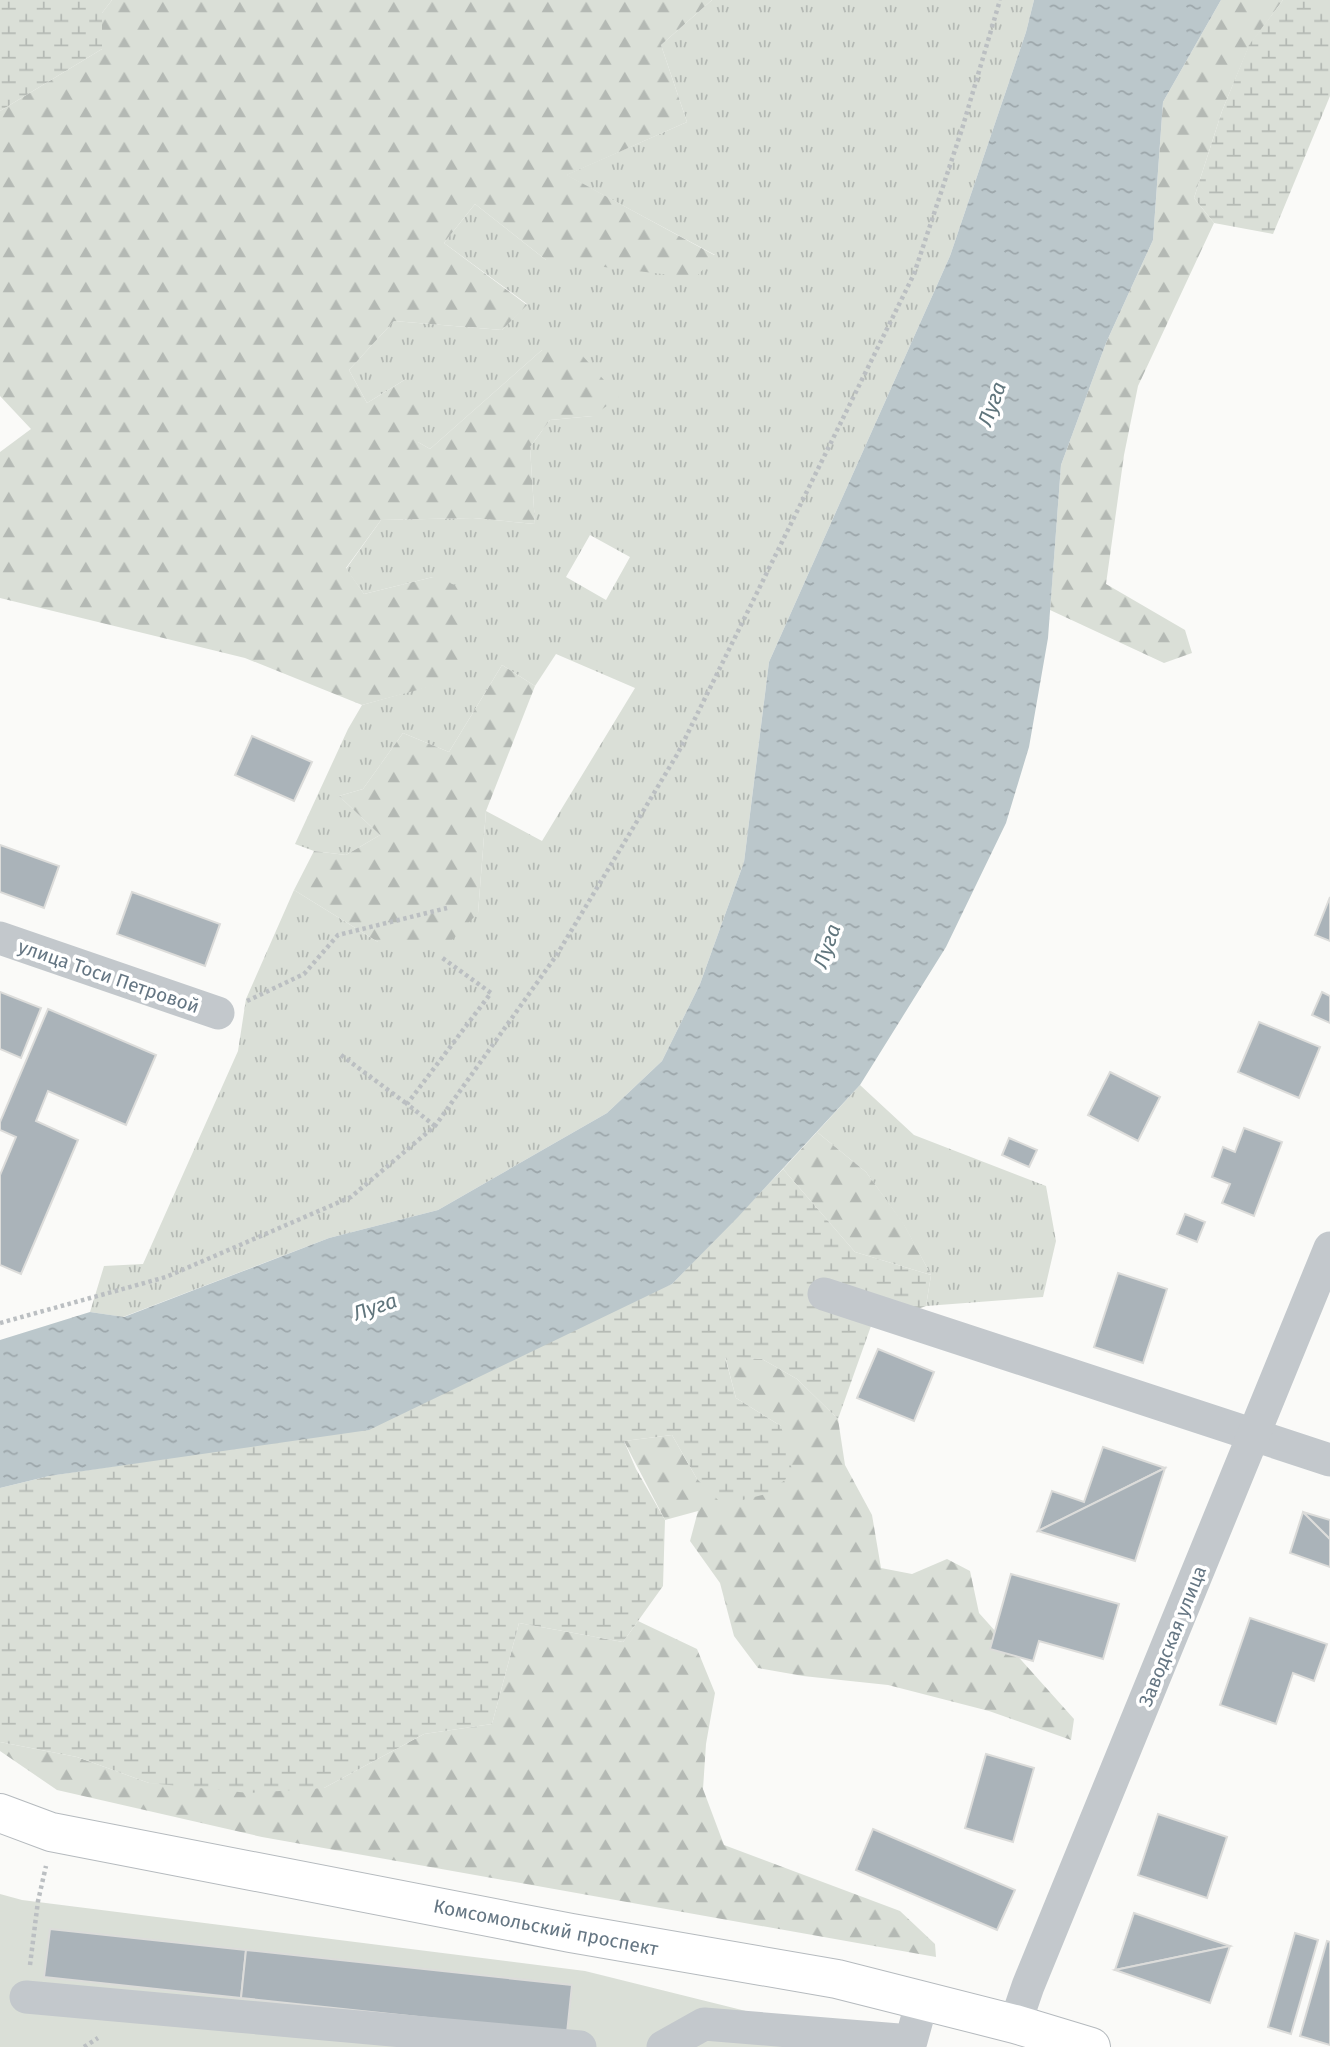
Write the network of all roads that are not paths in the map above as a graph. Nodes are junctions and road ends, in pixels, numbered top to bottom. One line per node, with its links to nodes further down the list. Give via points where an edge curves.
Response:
1 (0, 939): 2 (street, улица Тоси Петровой)
2 (218, 1013)
3 (1330, 1248): 5 (street, Заводская улица)
4 (824, 1294): 5 (street)
5 (1255, 1433): 6 (street); 10 (street, Заводская улица)
6 (1330, 1460)
7 (0, 1813): 9 (main road, Комсомольский проспект, via 51,1832 571,1933 836,1979)
8 (26, 1997): 11 (street)
9 (922, 2001): 10 (main road, Комсомольский проспект); 12 (street, via 911,2041 704,2024)
10 (1015, 2024): 13 (main road, Комсомольский проспект)
11 (580, 2047)
12 (663, 2047)
13 (1091, 2047)

